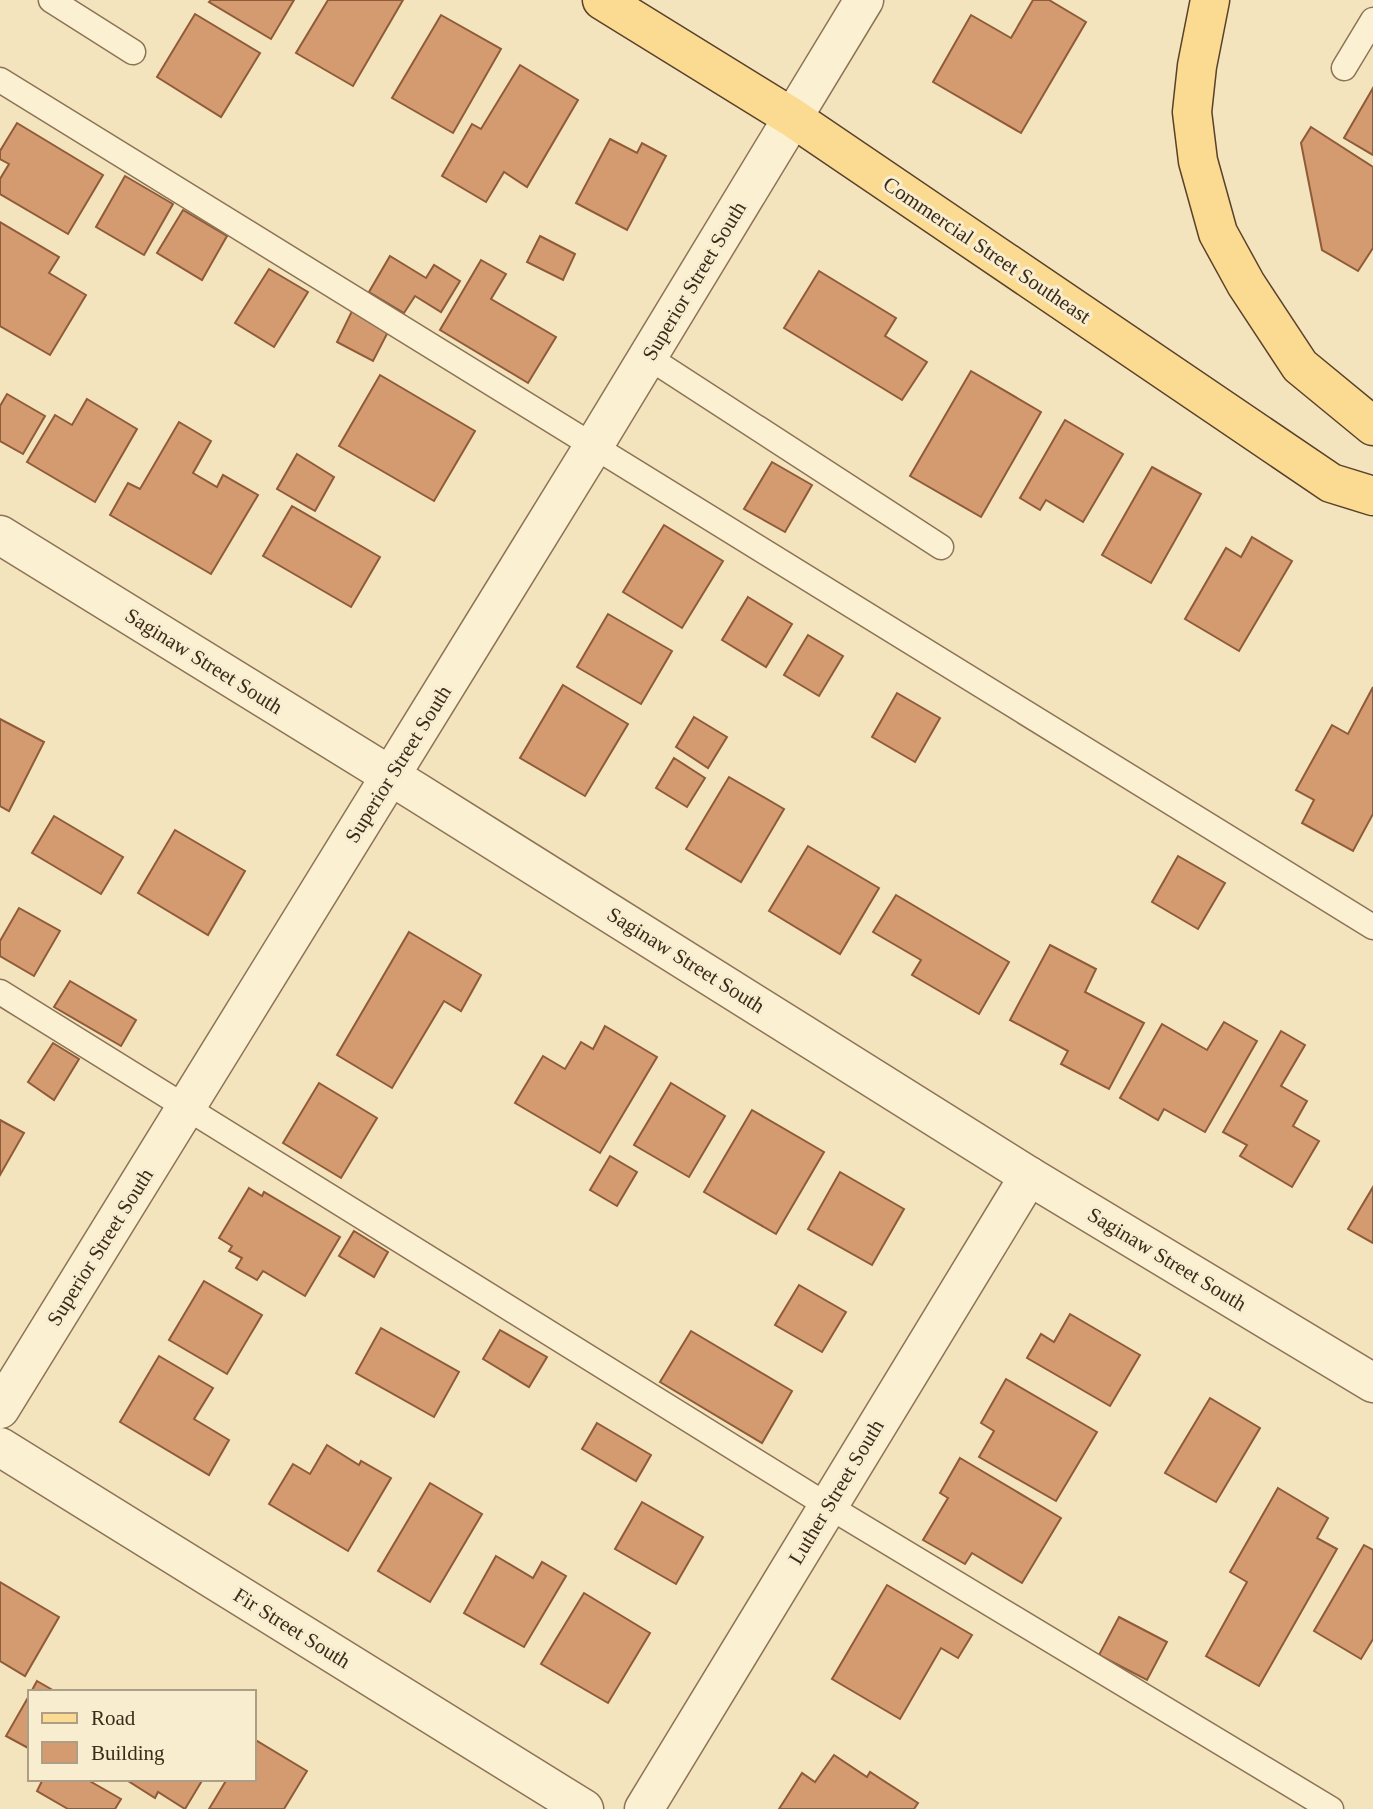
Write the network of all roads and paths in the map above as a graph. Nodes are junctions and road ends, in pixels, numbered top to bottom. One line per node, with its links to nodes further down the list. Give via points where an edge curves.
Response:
1 (51, 0): 6 (lane)
2 (602, 0): 9 (main road, Commercial Street Southeast)
3 (1210, 0): 11 (main road, via 1192,112 1198,161 1218,233 1300,366)
4 (855, 5): 9 (street, Superior Street South)
5 (1373, 20): 7 (lane)
6 (133, 52)
7 (1344, 68)
8 (0, 80): 12 (lane)
9 (793, 118): 10 (street, Superior Street South); 13 (main road, Commercial Street Southeast, via 1331,483)
10 (648, 357): 12 (street, Superior Street South); 15 (lane)
11 (1373, 426)
12 (593, 447): 16 (street, Superior Street South); 17 (lane)
13 (1373, 496)
14 (0, 535): 16 (street, Saginaw Street South)
15 (941, 547)
16 (391, 776): 19 (street, Superior Street South); 20 (street, Saginaw Street South)
17 (1373, 927)
18 (0, 992): 19 (lane)
19 (186, 1106): 22 (street, Superior Street South); 24 (lane)
20 (1029, 1176): 21 (street, Saginaw Street South); 24 (street, Luther Street South)
21 (1373, 1383)
22 (0, 1409)
23 (0, 1447): 25 (street, Fir Street South)
24 (828, 1506): 26 (street, Luther Street South); 27 (lane)
25 (584, 1809)
26 (644, 1809)
27 (1331, 1809)

